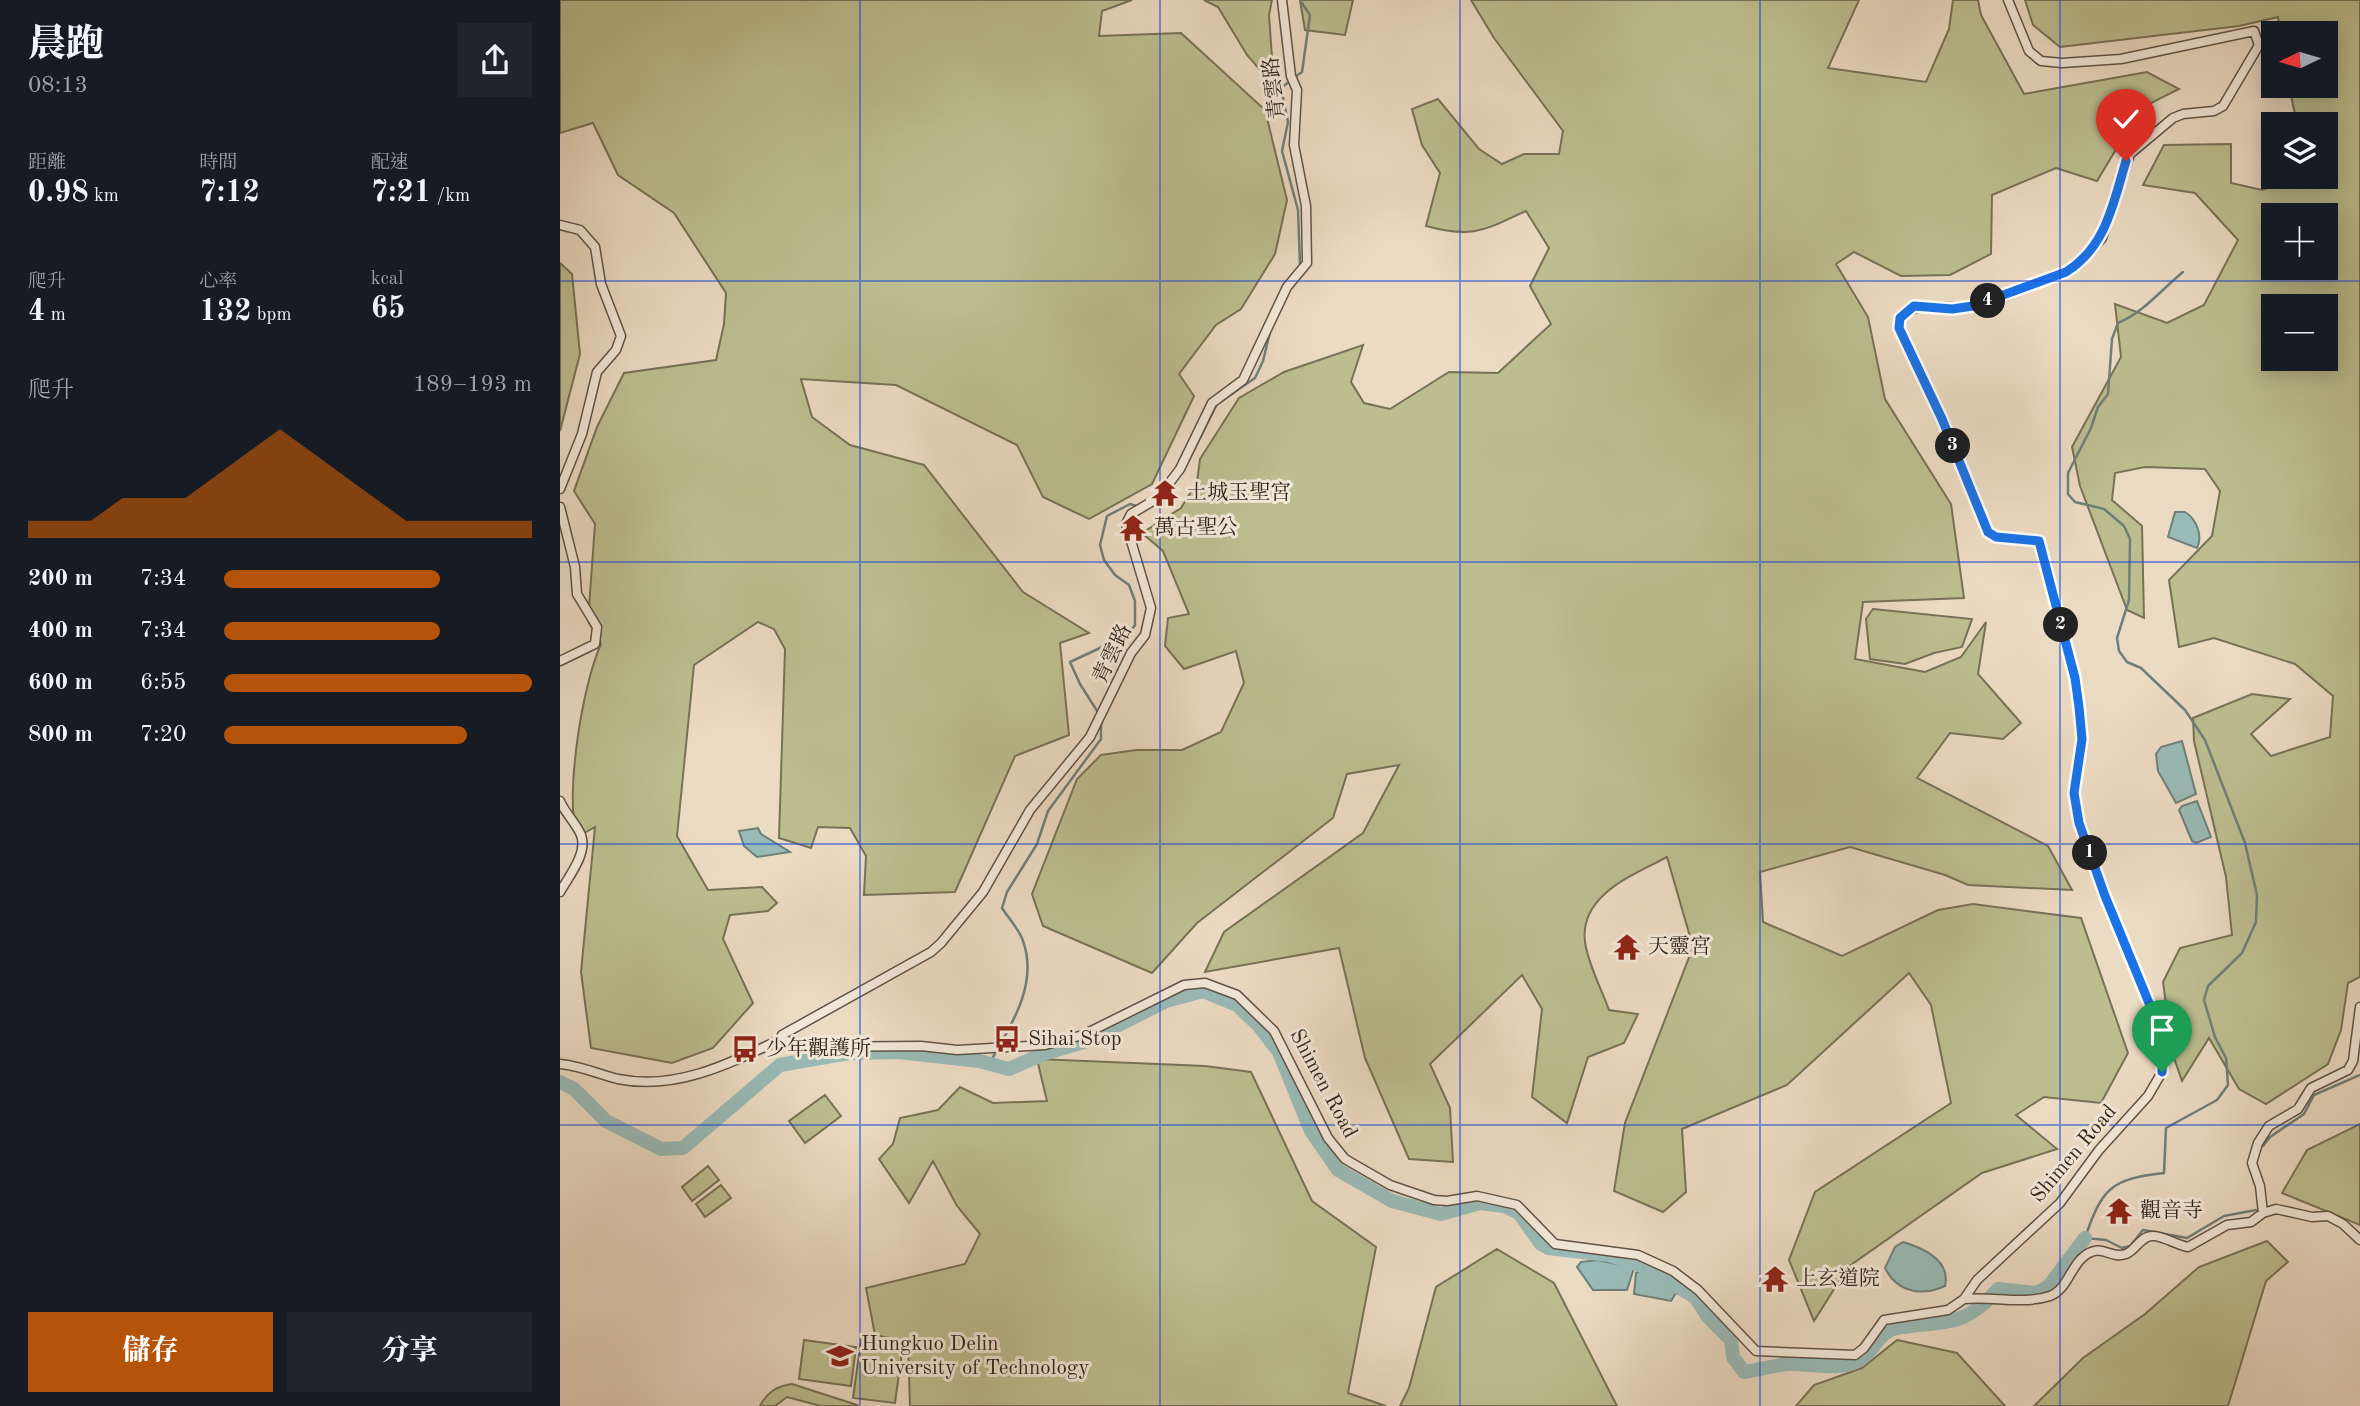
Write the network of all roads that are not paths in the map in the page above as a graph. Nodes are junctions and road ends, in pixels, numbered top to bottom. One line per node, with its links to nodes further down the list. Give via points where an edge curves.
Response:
1 (1282, 0): 10 (street, 青雲路, via 1291,76 1297,90 1294,145 1306,205 1307,263 1287,288 1243,380 1212,404 1181,469 1158,498 1131,514 1126,524 1151,608 1145,635 1131,653 1090,737 1030,810 983,892 941,943)
2 (2008, 0): 14 (street, Shimen Road, via 2029,51 2041,61 2121,59 2253,31 2259,45 2222,106 2173,118 2130,154 2102,238 2079,264 1973,306 1914,306 1900,318 1899,328 1988,532 1996,537 2039,541 2075,678 2082,739 2074,793 2079,823 2163,1037 2162,1072 2148,1096 2099,1150 2060,1203 1977,1280)
3 (560, 225): 4 (street, via 580,230 595,247 601,284 621,335 616,350 597,372 582,434)
4 (560, 489)
5 (560, 507): 6 (street, via 577,594 593,619 598,639)
6 (560, 661)
7 (560, 801): 8 (street, via 583,843)
8 (560, 892)
9 (2360, 1007): 12 (street, via 2348,1070 2311,1088 2298,1109 2269,1126 2258,1143 2252,1163)
10 (781, 1039): 11 (street, via 705,1074 658,1081 620,1079); 14 (street, Shimen Road, via 806,1047 920,1045 957,1050 1064,1042 1185,985 1205,983 1237,995 1274,1031 1328,1138 1345,1159 1390,1185 1434,1199 1477,1196 1517,1205 1555,1244 1638,1255 1673,1271 1698,1290 1756,1352 1855,1356 1884,1320 1948,1310)
11 (560, 1064)
12 (2263, 1213): 13 (street, via 2276,1209 2328,1216); 14 (street, via 2251,1222 2227,1225 2188,1247 2154,1235 2123,1255 2091,1252 2054,1294 1995,1301)
13 (2360, 1240)
14 (1964, 1299)

